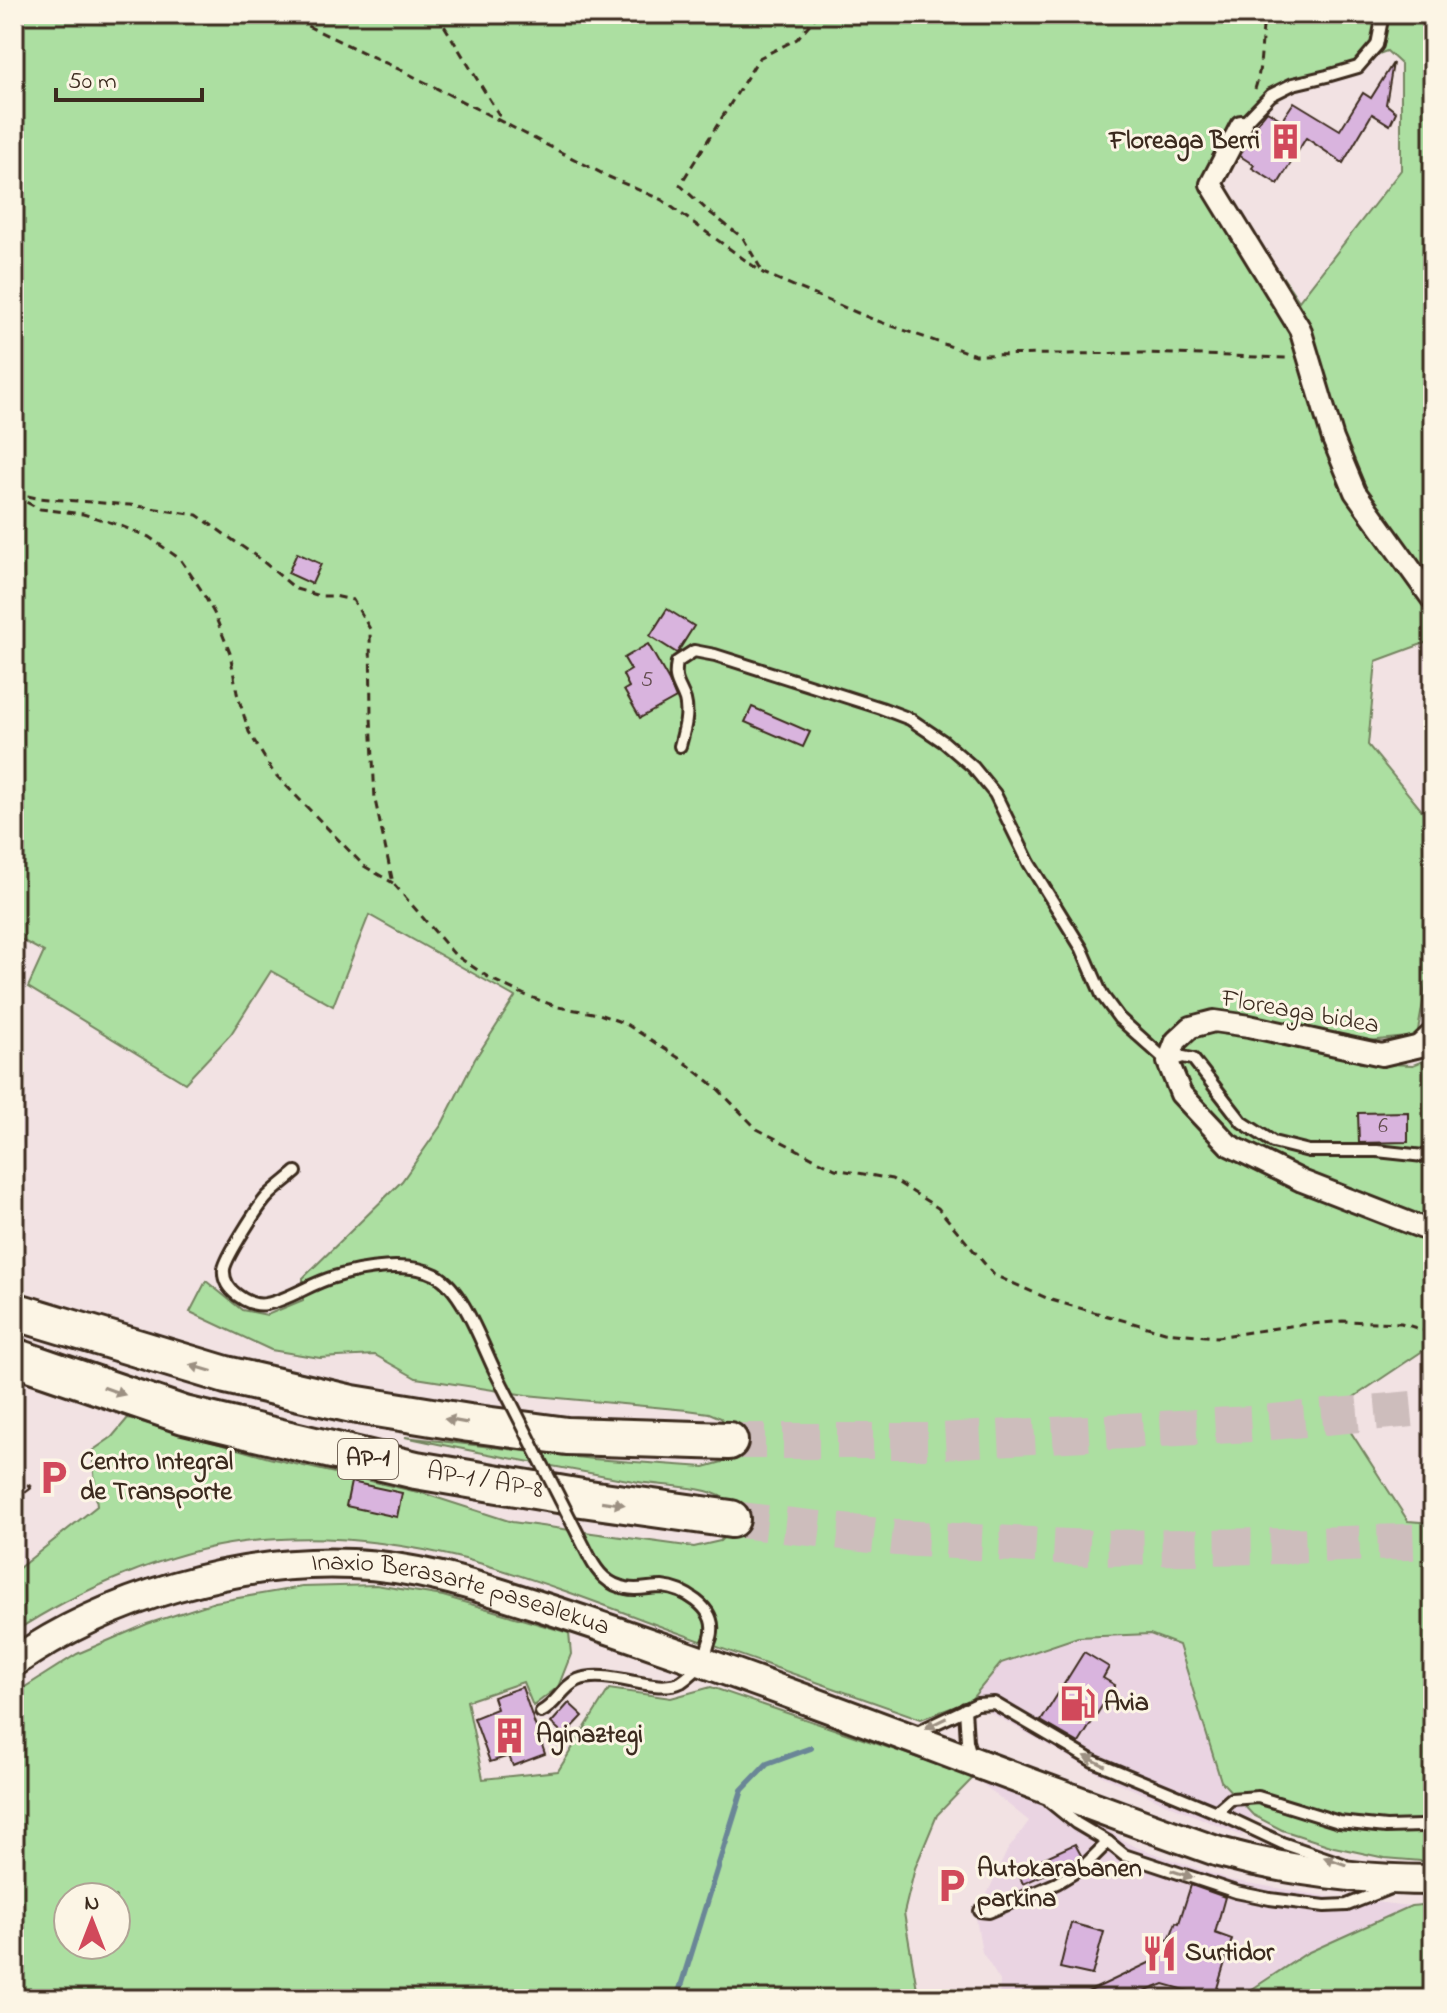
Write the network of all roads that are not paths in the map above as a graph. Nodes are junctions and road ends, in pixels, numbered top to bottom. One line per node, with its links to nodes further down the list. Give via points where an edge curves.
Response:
1 (1383, 14): 2 (lane, via 1377,45 1358,67 1271,95)
2 (1241, 126): 3 (street, via 1211,184 1300,329 1355,492)
3 (1433, 600)
4 (680, 746): 8 (lane, via 686,703 675,677 677,662 694,651 910,719 954,750 995,794 1102,995 1119,1018)
5 (1433, 1026): 7 (lane)
6 (1433, 1043): 7 (street, Floreaga bidea)
7 (1410, 1049): 8 (street, Floreaga bidea, via 1382,1055 1214,1021 1191,1027 1176,1041)
8 (1168, 1062): 9 (lane, via 1193,1059 1242,1122 1273,1142 1309,1151); 11 (street, via 1181,1094 1229,1145 1302,1181)
9 (1433, 1157)
10 (296, 1172): 19 (lane, bridge, via 266,1198 229,1257 226,1284 250,1303 264,1304 334,1277 379,1268 411,1267 449,1283 599,1573 626,1589 664,1587 695,1599 710,1616 713,1631)
11 (1433, 1232)
12 (14, 1311): 16 (highway, AP-1, one-way to 12, via 567,1436 352,1404 226,1375)
13 (14, 1357): 15 (highway, AP-1 / AP-8 / AP-1)
14 (14, 1370): 15 (highway)
15 (64, 1374): 17 (highway, AP-1 / AP-8 / AP-1, one-way to 17, via 184,1415 416,1470)
16 (729, 1441)
17 (731, 1519)
18 (14, 1662): 19 (main road, Inaxio Berasarte pasealekua, via 88,1619 166,1590 213,1577 305,1564 403,1569 456,1580)
19 (703, 1662): 21 (lane, via 669,1685 604,1677 576,1681); 22 (main road, Inaxio Berasarte pasealekua)
20 (965, 1709): 22 (lane, one-way to 22); 23 (lane); 25 (lane, one-way to 20, via 1093,1761 994,1703)
21 (541, 1712)
22 (907, 1737): 23 (main road, Inaxio Berasarte pasealekua)
23 (972, 1760): 24 (main road, Inaxio Berasarte pasealekua)
24 (1020, 1778): 27 (lane); 28 (main road, Inaxio Berasarte pasealekua, via 1259,1863 1337,1876)
25 (1216, 1812): 26 (lane, via 1231,1799 1258,1797 1339,1822); 28 (lane, one-way to 25, via 1351,1866 1282,1843)
26 (1421, 1826)
27 (1108, 1842): 28 (lane, one-way to 28, via 1124,1855 1236,1892 1325,1906 1347,1905); 29 (lane, via 1057,1883 989,1912)
28 (1422, 1880)
29 (980, 1911)

